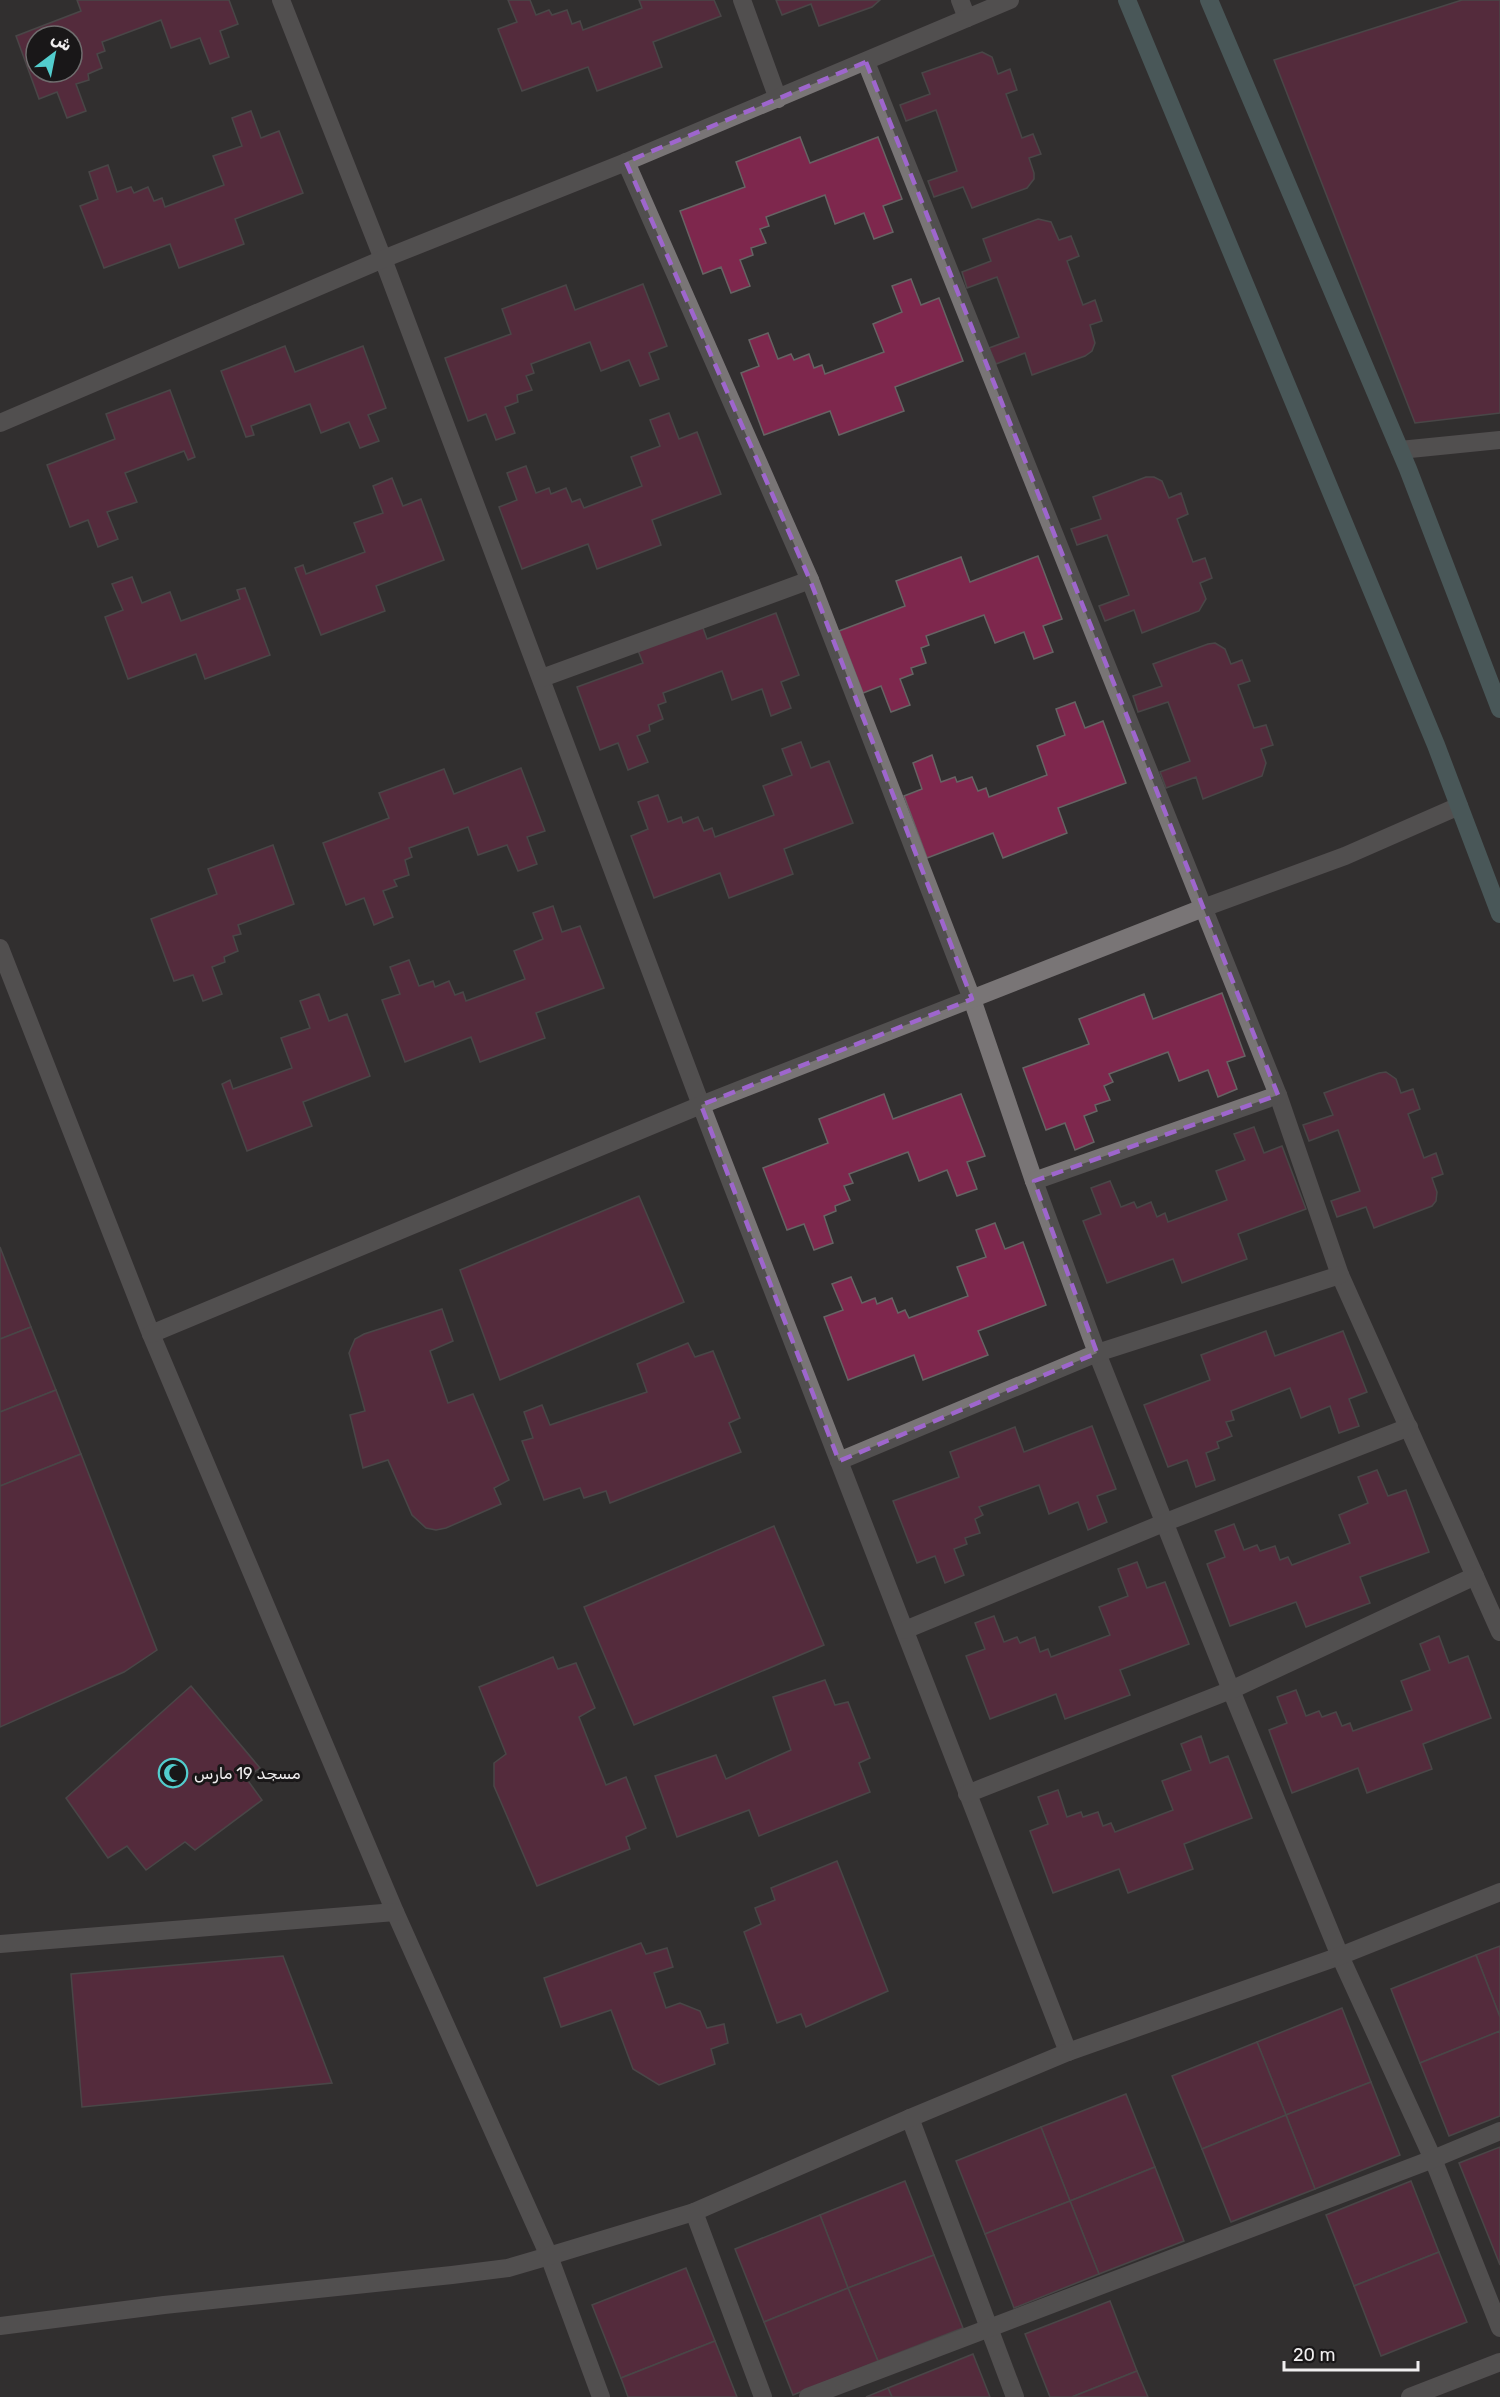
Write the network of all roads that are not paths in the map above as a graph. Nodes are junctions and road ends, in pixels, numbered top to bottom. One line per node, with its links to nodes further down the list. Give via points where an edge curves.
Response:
1 (280, 0): 11 (street)
2 (742, 0): 9 (street)
3 (960, 0): 7 (street)
4 (1010, 0): 7 (street)
5 (1127, 0): 18 (main road)
6 (1209, 0): 14 (main road)
7 (967, 18): 8 (street)
8 (866, 62): 9 (street); 19 (street)
9 (778, 99): 10 (street)
10 (626, 162): 11 (street); 15 (street)
11 (383, 259): 12 (street); 16 (street)
12 (0, 423)
13 (1500, 440): 14 (street)
14 (1400, 450): 17 (main road)
15 (810, 580): 16 (street); 23 (street)
16 (542, 678): 25 (street)
17 (1500, 709)
18 (1459, 806): 19 (street, via 1345,856); 20 (main road)
19 (1203, 908): 23 (street); 24 (street)
20 (1500, 914)
21 (0, 948): 22 (street)
22 (7, 988): 28 (street)
23 (972, 999): 25 (street); 26 (street)
24 (1278, 1095): 26 (street); 27 (street)
25 (701, 1105): 28 (street); 31 (street)
26 (1035, 1181): 29 (street)
27 (1340, 1275): 29 (street); 30 (street)
28 (151, 1334): 39 (street)
29 (1097, 1353): 31 (street); 32 (street)
30 (1409, 1427): 32 (street); 33 (street)
31 (839, 1461): 34 (street)
32 (1166, 1522): 34 (street); 36 (street)
33 (1476, 1576): 35 (street); 36 (street)
34 (904, 1630): 37 (street)
35 (1500, 1632)
36 (1231, 1690): 37 (street); 41 (street)
37 (967, 1794): 42 (street)
38 (1500, 1892): 41 (street)
39 (395, 1912): 40 (street); 47 (street)
40 (0, 1944)
41 (1341, 1956): 42 (street); 45 (street)
42 (1068, 2052): 43 (street)
43 (910, 2118): 46 (street); 50 (street)
44 (1500, 2131): 45 (street)
45 (1433, 2159): 49 (street); 50 (street)
46 (694, 2212): 47 (street); 53 (street)
47 (549, 2256): 48 (street, via 508,2268); 52 (street)
48 (0, 2326)
49 (1500, 2328)
50 (989, 2329): 54 (street); 55 (street)
51 (1500, 2362): 56 (street)
52 (601, 2397)
53 (763, 2397)
54 (808, 2397)
55 (1015, 2397)
56 (1410, 2397)

